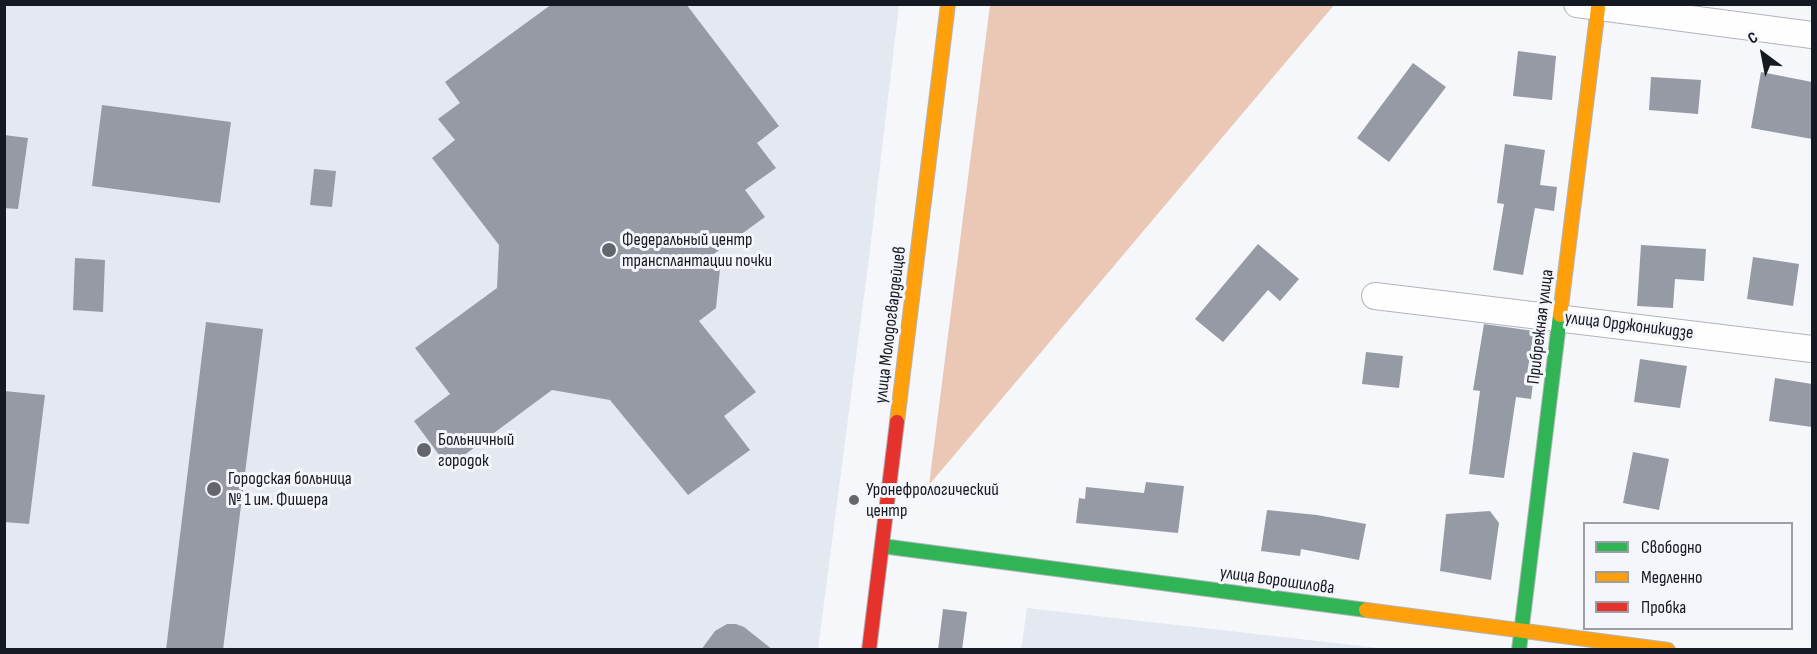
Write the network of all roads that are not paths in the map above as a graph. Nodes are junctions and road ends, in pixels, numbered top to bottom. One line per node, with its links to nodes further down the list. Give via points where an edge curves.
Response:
1 (948, 4): 7 (street, улица Молодогвардейцев)
2 (1587, 6): 3 (street); 5 (street, Прибрежная улица)
3 (1812, 35)
4 (1375, 296): 5 (street, улица Орджоникидзе)
5 (1560, 318): 6 (street, улица Орджоникидзе); 8 (street, Прибрежная улица)
6 (1812, 349)
7 (882, 546): 8 (street, улица Ворошилова); 9 (street, улица Молодогвардейцев)
8 (1521, 631): 10 (street, Прибрежная улица); 11 (street, улица Ворошилова)
9 (869, 650)
10 (1519, 650)
11 (1668, 650)

